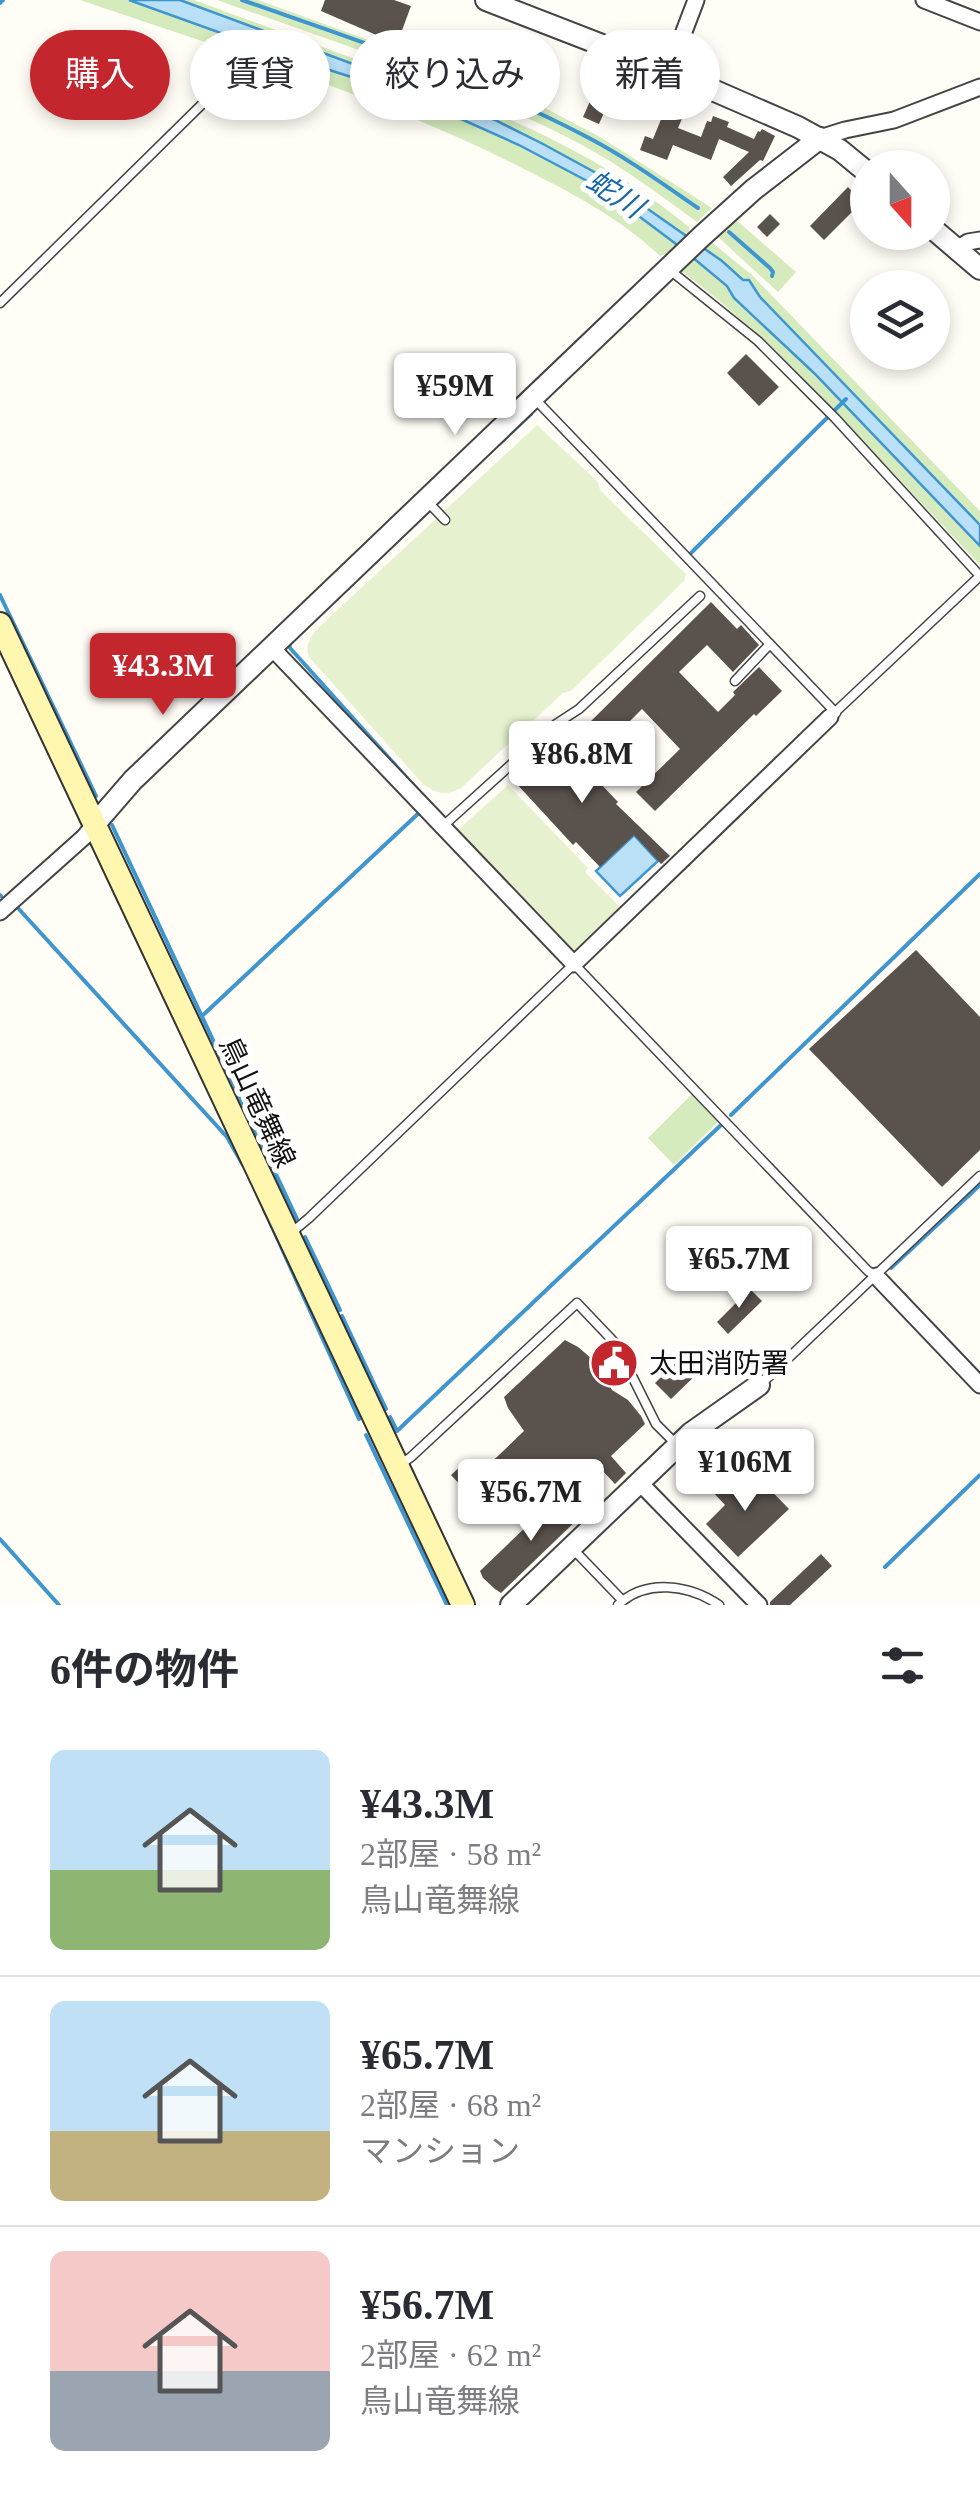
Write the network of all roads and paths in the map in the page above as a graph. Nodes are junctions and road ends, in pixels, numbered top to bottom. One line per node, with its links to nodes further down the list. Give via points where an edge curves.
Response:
1 (486, 0): 6 (street)
2 (696, 0): 5 (street)
3 (924, 0): 4 (street)
4 (980, 22)
5 (685, 30)
6 (580, 36)
7 (980, 87): 10 (street, via 894,120)
8 (720, 94): 10 (street)
9 (190, 116): 17 (lane)
10 (820, 138): 11 (street); 15 (street)
11 (850, 158)
12 (980, 240): 14 (street)
13 (950, 243): 14 (street)
14 (958, 250): 16 (street)
15 (670, 266): 18 (street); 26 (lane, via 835,418 980,576)
16 (980, 269)
17 (0, 303)
18 (534, 398): 19 (street); 23 (lane)
19 (431, 505): 20 (lane); 24 (street)
20 (445, 520)
21 (700, 596): 28 (lane)
22 (0, 624): 27 (main road, 鳥山竜舞線)
23 (770, 644): 25 (lane); 26 (lane)
24 (272, 648): 27 (street); 28 (street)
25 (735, 680)
26 (833, 715): 30 (street)
27 (94, 826): 29 (street); 32 (main road, 鳥山竜舞線)
28 (443, 826): 30 (street)
29 (0, 912)
30 (574, 964): 32 (lane); 33 (lane)
31 (980, 1176): 33 (lane)
32 (287, 1235): 37 (main road, 鳥山竜舞線)
33 (876, 1276): 34 (lane); 35 (street)
34 (759, 1386): 36 (street)
35 (980, 1386)
36 (681, 1450): 37 (lane, via 648,1411 616,1344 578,1303); 38 (street)
37 (396, 1466): 41 (main road, 鳥山竜舞線)
38 (644, 1487): 39 (street); 45 (street)
39 (577, 1552): 40 (lane); 42 (street); 43 (street)
40 (620, 1603): 44 (lane, via 642,1590 674,1588)
41 (463, 1605)
42 (511, 1605)
43 (530, 1605)
44 (718, 1605)
45 (759, 1605)

